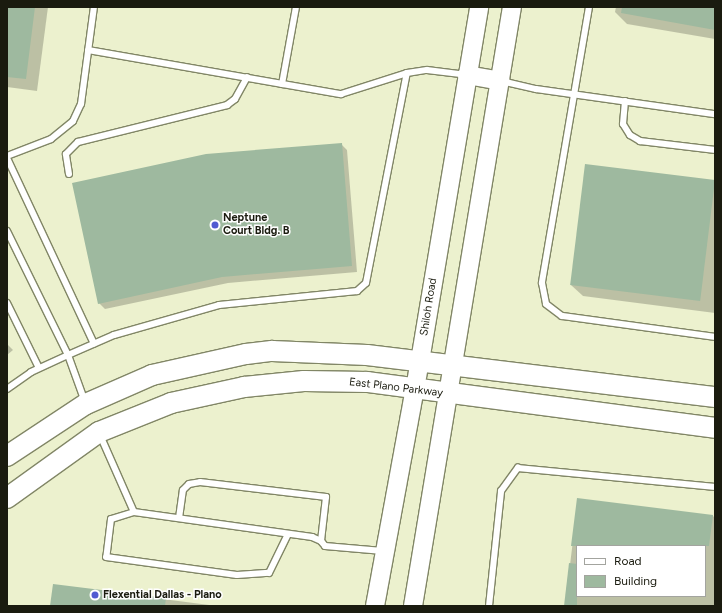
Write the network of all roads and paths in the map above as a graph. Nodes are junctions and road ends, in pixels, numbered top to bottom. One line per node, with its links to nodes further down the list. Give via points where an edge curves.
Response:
1 (94, 7): 6 (lane)
2 (296, 7): 11 (lane)
3 (479, 7): 8 (main road, Shiloh Road)
4 (512, 7): 10 (main road)
5 (588, 7): 12 (lane)
6 (88, 50): 9 (lane); 16 (lane, via 81,104 73,121 51,139)
7 (407, 73): 8 (lane, via 427,70); 11 (lane, via 341,94); 21 (lane, via 366,283 357,291 219,305 114,335)
8 (466, 75): 10 (main road); 23 (main road, Shiloh Road)
9 (247, 77): 11 (lane); 17 (lane, via 235,99 227,105 78,142 66,154)
10 (500, 81): 12 (lane); 24 (main road)
11 (282, 84)
12 (574, 94): 13 (lane); 20 (lane, via 542,283 546,304 562,316)
13 (625, 101): 14 (lane); 15 (lane, via 622,124 630,135 640,141)
14 (715, 114)
15 (715, 150)
16 (7, 157): 21 (lane)
17 (69, 174)
18 (7, 231): 22 (lane)
19 (7, 303): 25 (lane)
20 (715, 337)
21 (94, 344): 22 (lane)
22 (68, 355): 25 (lane); 30 (lane)
23 (420, 361): 24 (main road); 27 (main road, Shiloh Road); 30 (main road, via 298,351 246,354 152,375)
24 (451, 364): 28 (main road); 29 (main road)
25 (39, 368): 26 (lane)
26 (7, 389)
27 (414, 389): 28 (main road, East Plano Parkway); 32 (main road, East Plano Parkway, via 366,382 304,381 244,386 171,403); 40 (main road, Shiloh Road)
28 (447, 393): 31 (main road, East Plano Parkway); 42 (main road)
29 (715, 397)
30 (86, 404): 32 (main road); 33 (main road)
31 (715, 428)
32 (99, 432): 35 (main road, East Plano Parkway); 36 (lane)
33 (7, 456)
34 (715, 487): 43 (lane, via 518,468 501,491)
35 (7, 498)
36 (134, 512): 37 (lane); 38 (lane, via 111,519 106,557 237,575 269,573)
37 (179, 518): 38 (lane); 39 (lane, via 183,490 189,484 200,482 326,497)
38 (288, 534): 39 (lane)
39 (321, 541): 40 (lane, via 325,546)
40 (385, 552): 41 (main road, Shiloh Road)
41 (375, 606)
42 (413, 606)
43 (489, 606)

